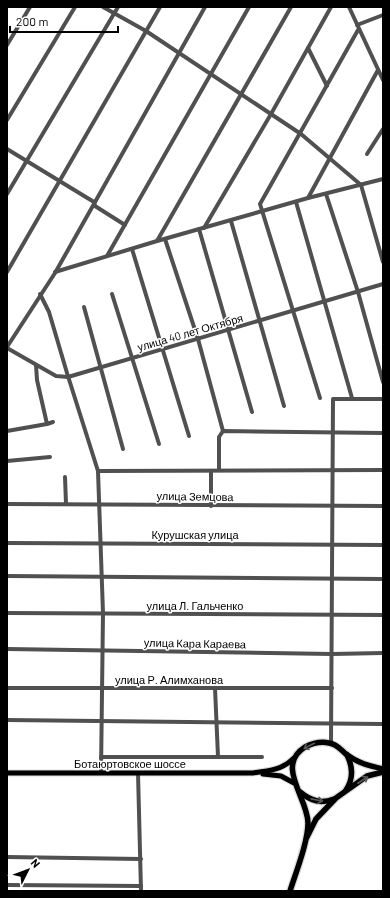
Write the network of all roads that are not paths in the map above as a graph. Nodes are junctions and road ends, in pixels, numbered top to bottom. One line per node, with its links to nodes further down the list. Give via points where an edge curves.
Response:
1 (30, 7): 16 (street)
2 (75, 7): 25 (street)
3 (102, 7): 11 (street)
4 (118, 7): 11 (street)
5 (160, 7): 15 (street)
6 (206, 7): 18 (street)
7 (249, 7): 20 (street)
8 (291, 7): 23 (street)
9 (331, 7): 17 (street)
10 (349, 7): 13 (street)
11 (114, 13): 15 (street); 31 (street)
12 (383, 15): 13 (street)
13 (357, 25): 14 (street)
14 (358, 30): 19 (street); 22 (street)
15 (146, 31): 18 (street); 33 (street)
16 (7, 44)
17 (308, 48): 22 (street); 24 (street)
18 (179, 53): 20 (street); 38 (street)
19 (378, 70): 21 (street); 30 (street)
20 (210, 73): 23 (street); 42 (street)
21 (383, 80)
22 (327, 86): 27 (street)
23 (241, 94): 24 (street); 45 (street)
24 (271, 114): 27 (street); 43 (street)
25 (7, 120)
26 (383, 129): 29 (street)
27 (301, 134): 30 (street); 40 (street, via 260,204)
28 (7, 149): 31 (street)
29 (366, 154)
30 (329, 158): 34 (street); 37 (street)
31 (26, 161): 33 (street); 35 (street)
32 (383, 179): 34 (street)
33 (60, 181): 38 (street); 49 (street)
34 (361, 186): 36 (street); 48 (street)
35 (7, 194)
36 (326, 194): 37 (street); 52 (street)
37 (308, 198): 39 (street)
38 (94, 202): 42 (street, via 95,206); 50 (street)
39 (296, 202): 40 (street); 55 (street)
40 (262, 211): 41 (street); 57 (street)
41 (230, 221): 43 (street); 58 (street)
42 (125, 225): 47 (street)
43 (201, 229): 44 (street); 59 (street)
44 (165, 239): 45 (street); 60 (street)
45 (157, 241): 46 (street)
46 (132, 249): 47 (street); 62 (street)
47 (107, 256): 50 (street)
48 (383, 262)
49 (7, 272)
50 (55, 273): 53 (street)
51 (383, 284): 52 (street, улица 40 лет Октября)
52 (358, 292): 55 (street, улица 40 лет Октября); 67 (street)
53 (40, 294): 61 (street); 66 (street, via 49,312)
54 (112, 294): 63 (street)
55 (324, 302): 57 (street, улица 40 лет Октября); 69 (street)
56 (84, 307): 65 (street)
57 (294, 311): 58 (street, улица 40 лет Октября); 68 (street)
58 (260, 321): 59 (street, улица 40 лет Октября); 71 (street)
59 (229, 329): 60 (street, улица 40 лет Октября); 72 (street)
60 (198, 339): 62 (street, улица 40 лет Октября); 76 (street)
61 (7, 347): 64 (street)
62 (164, 349): 63 (street, улица 40 лет Октября); 79 (street)
63 (131, 359): 65 (street, улица 40 лет Октября); 80 (street)
64 (36, 365): 66 (street, via 56,376); 74 (street, via 37,380)
65 (99, 368): 66 (street, улица 40 лет Октября); 81 (street)
66 (68, 377): 87 (street)
67 (383, 382)
68 (320, 398)
69 (352, 398): 70 (street); 77 (street, via 334,399)
70 (383, 399)
71 (284, 406)
72 (252, 412)
73 (53, 422): 74 (street)
74 (48, 424): 75 (street)
75 (7, 431)
76 (223, 431): 77 (street); 84 (street, via 219,437)
77 (332, 433): 78 (street); 85 (street)
78 (383, 433)
79 (189, 436)
80 (159, 444)
81 (122, 448)
82 (50, 457): 83 (street)
83 (7, 461)
84 (219, 470): 85 (street); 88 (street)
85 (333, 470): 86 (street); 94 (street)
86 (383, 470)
87 (98, 471): 88 (street); 92 (street)
88 (211, 471): 93 (street)
89 (65, 477): 91 (street)
90 (7, 504): 91 (street, улица Земцова)
91 (66, 504): 92 (street, улица Земцова)
92 (100, 504): 93 (street, улица Земцова); 97 (street)
93 (211, 506): 94 (street, улица Земцова)
94 (332, 506): 95 (street, улица Земцова); 98 (street)
95 (383, 506)
96 (7, 543): 97 (street, Курушская улица)
97 (100, 543): 98 (street, Курушская улица); 101 (street)
98 (332, 544): 99 (street, Курушская улица); 102 (street)
99 (383, 545)
100 (7, 576): 101 (street)
101 (102, 577): 102 (street); 105 (street)
102 (332, 579): 103 (street); 106 (street)
103 (383, 579)
104 (7, 613): 105 (street, улица Л. Гальченко)
105 (103, 613): 106 (street, улица Л. Гальченко); 109 (street)
106 (333, 615): 107 (street, улица Л. Гальченко); 111 (street)
107 (383, 615)
108 (7, 649): 109 (street, улица Кара Караева)
109 (103, 651): 111 (street, улица Кара Караева); 113 (street)
110 (383, 653): 111 (street, улица Кара Караева)
111 (332, 654): 115 (street)
112 (7, 688): 113 (street, улица Р. Алимханова)
113 (102, 688): 114 (street, улица Р. Алимханова); 117 (street)
114 (215, 688): 115 (street, улица Р. Алимханова); 118 (street)
115 (332, 688): 119 (street)
116 (7, 720): 117 (street)
117 (102, 721): 118 (street); 124 (street)
118 (216, 722): 119 (street); 125 (street)
119 (331, 723): 120 (street); 121 (street)
120 (383, 724)
121 (331, 743): 122 (highway, via 340,747); 123 (highway, one-way to 123, via 312,744 303,748)
122 (347, 755): 127 (highway, via 366,766); 134 (highway, via 352,774 350,784)
123 (297, 756): 131 (main road, via 278,770); 132 (highway, via 293,769)
124 (101, 757): 125 (street); 129 (street)
125 (218, 757): 126 (street)
126 (262, 757)
127 (383, 770): 134 (highway, one-way to 127, via 367,776)
128 (7, 773): 129 (main road, Ботаюртовское шоссе)
129 (101, 773): 130 (main road, Ботаюртовское шоссе)
130 (138, 773): 131 (main road, Ботаюртовское шоссе); 138 (street)
131 (252, 773): 132 (main road, via 274,774)
132 (294, 783): 133 (highway)
133 (300, 791): 135 (highway, one-way to 135, via 307,798 317,801 327,802); 136 (highway, via 308,824)
134 (344, 792): 135 (highway)
135 (336, 798): 136 (highway, via 316,819)
136 (302, 848): 141 (highway)
137 (7, 857): 138 (street)
138 (141, 859): 140 (street)
139 (7, 885): 140 (street)
140 (142, 889)
141 (290, 891)

